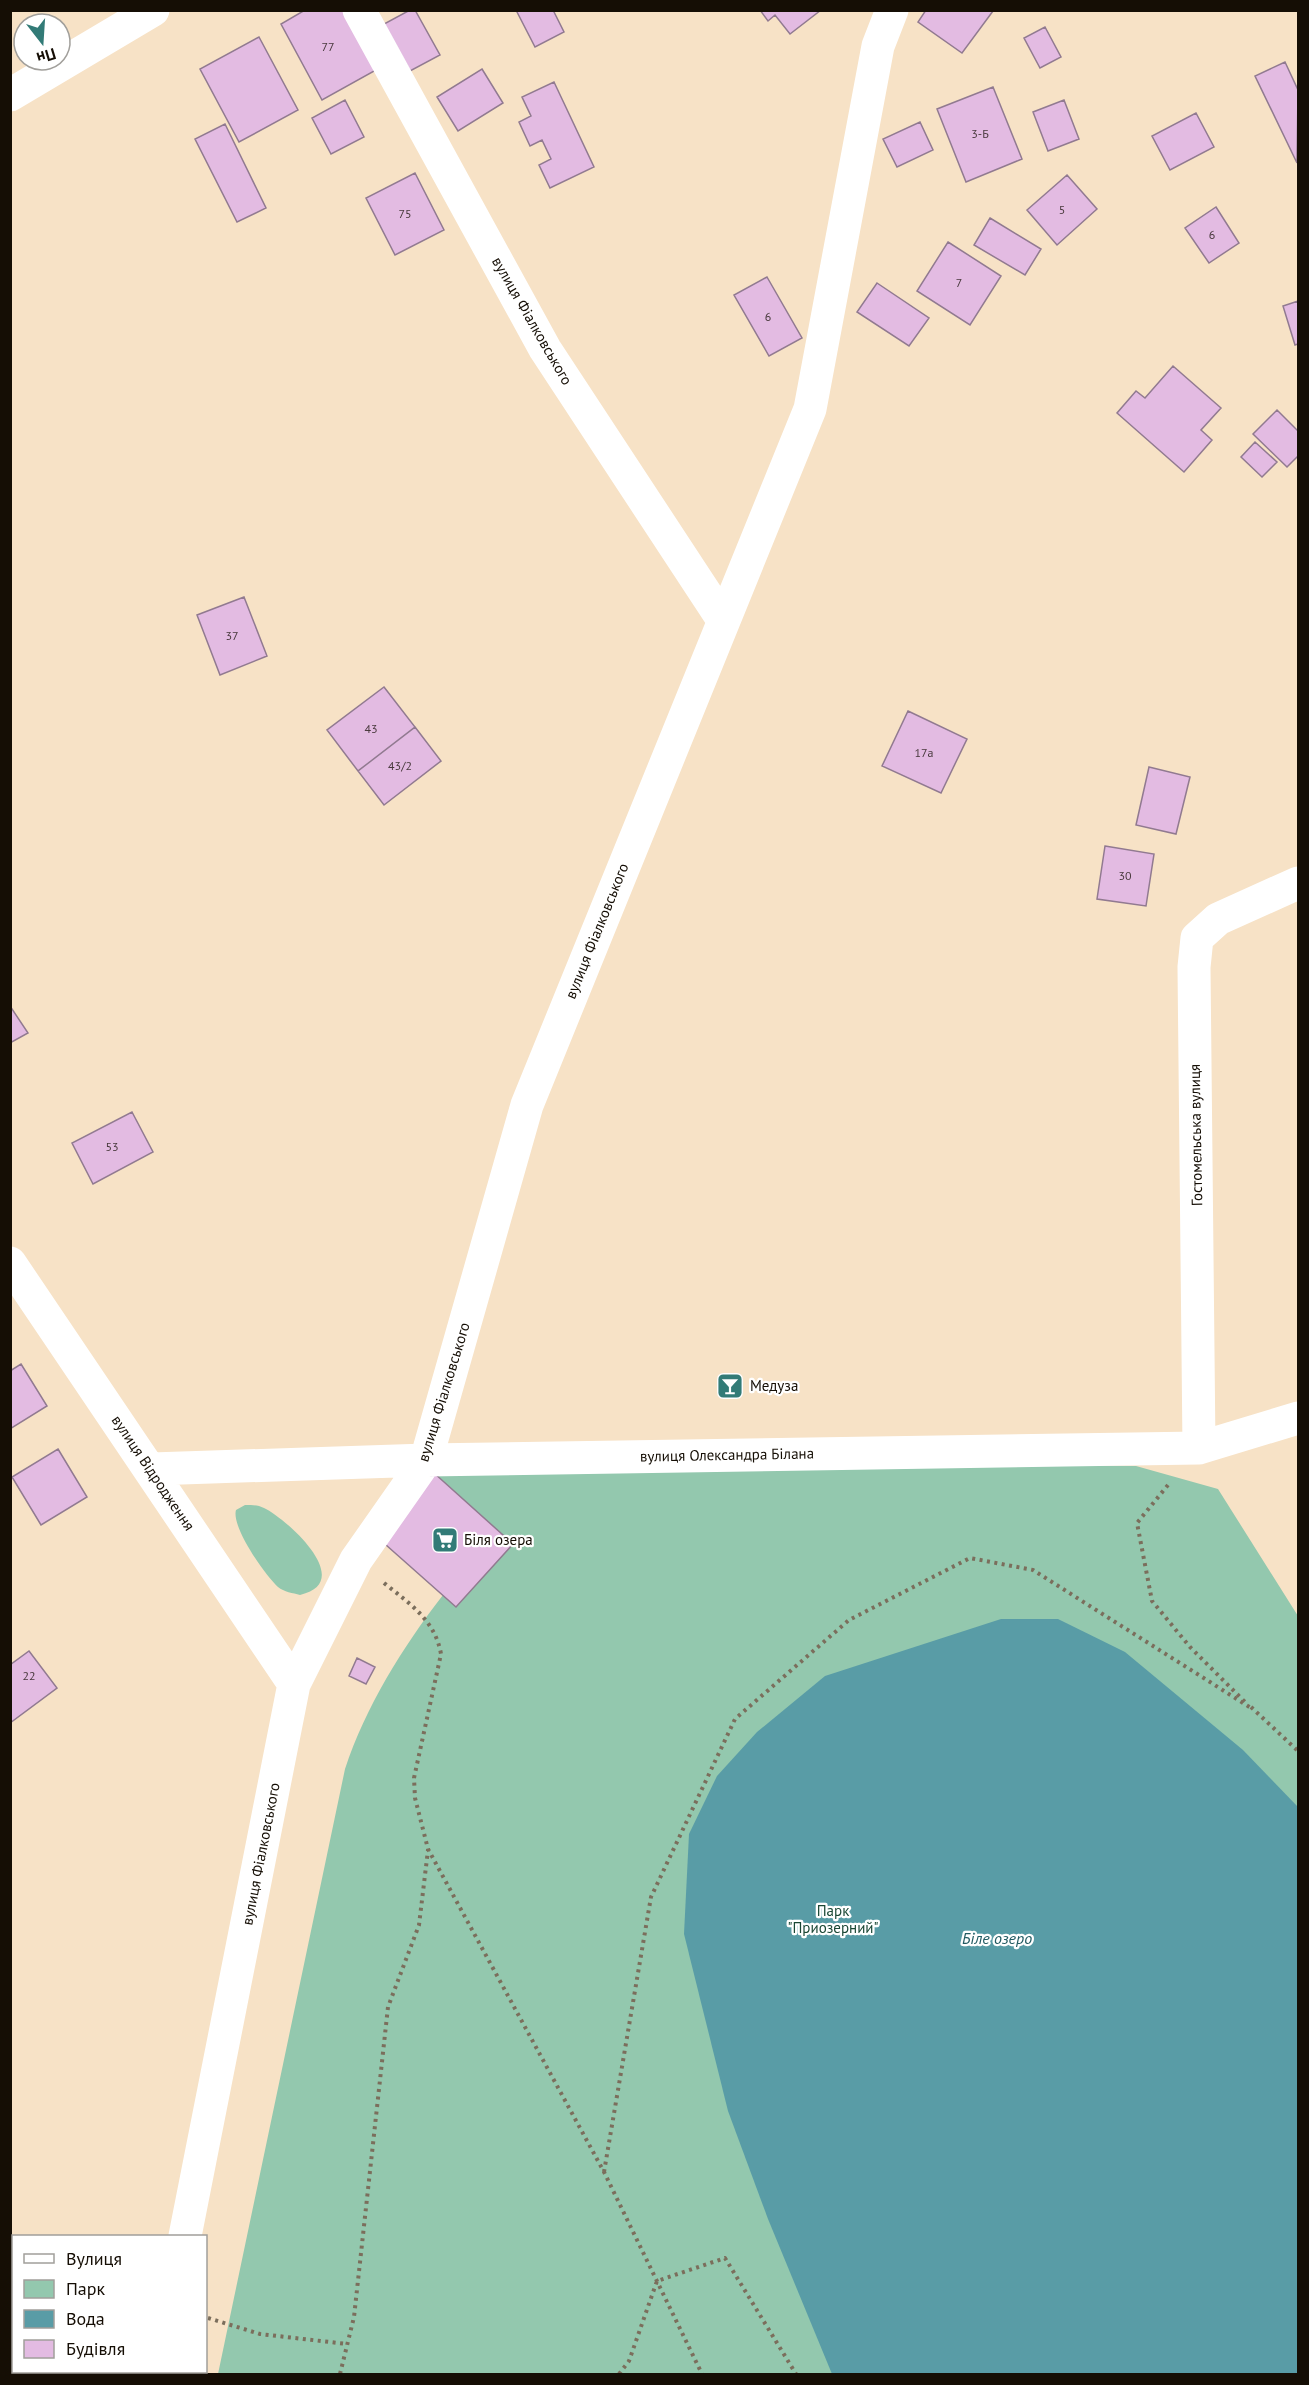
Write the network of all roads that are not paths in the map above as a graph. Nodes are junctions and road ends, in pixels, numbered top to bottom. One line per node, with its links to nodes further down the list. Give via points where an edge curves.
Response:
1 (153, 10): 4 (street)
2 (359, 10): 5 (street, вулиця Фіалковського, via 545,349)
3 (892, 10): 5 (street, вулиця Фіалковського, via 878,46 810,409)
4 (10, 95)
5 (723, 620): 10 (street, вулиця Фіалковського, via 527,1105)
6 (1299, 883): 9 (street, Гостомельська вулиця, via 1218,919 1197,938 1194,978)
7 (10, 1263): 11 (street, вулиця Відродження)
8 (1292, 1429): 9 (street, вулиця Олександра Білана)
9 (1199, 1448): 10 (street, вулиця Олександра Білана)
10 (426, 1460): 11 (street, вулиця Олександра Білана); 12 (street, вулиця Фіалковського, via 356,1560)
11 (152, 1469): 12 (street, вулиця Відродження)
12 (294, 1684): 13 (street, вулиця Фіалковського)
13 (185, 2235)

